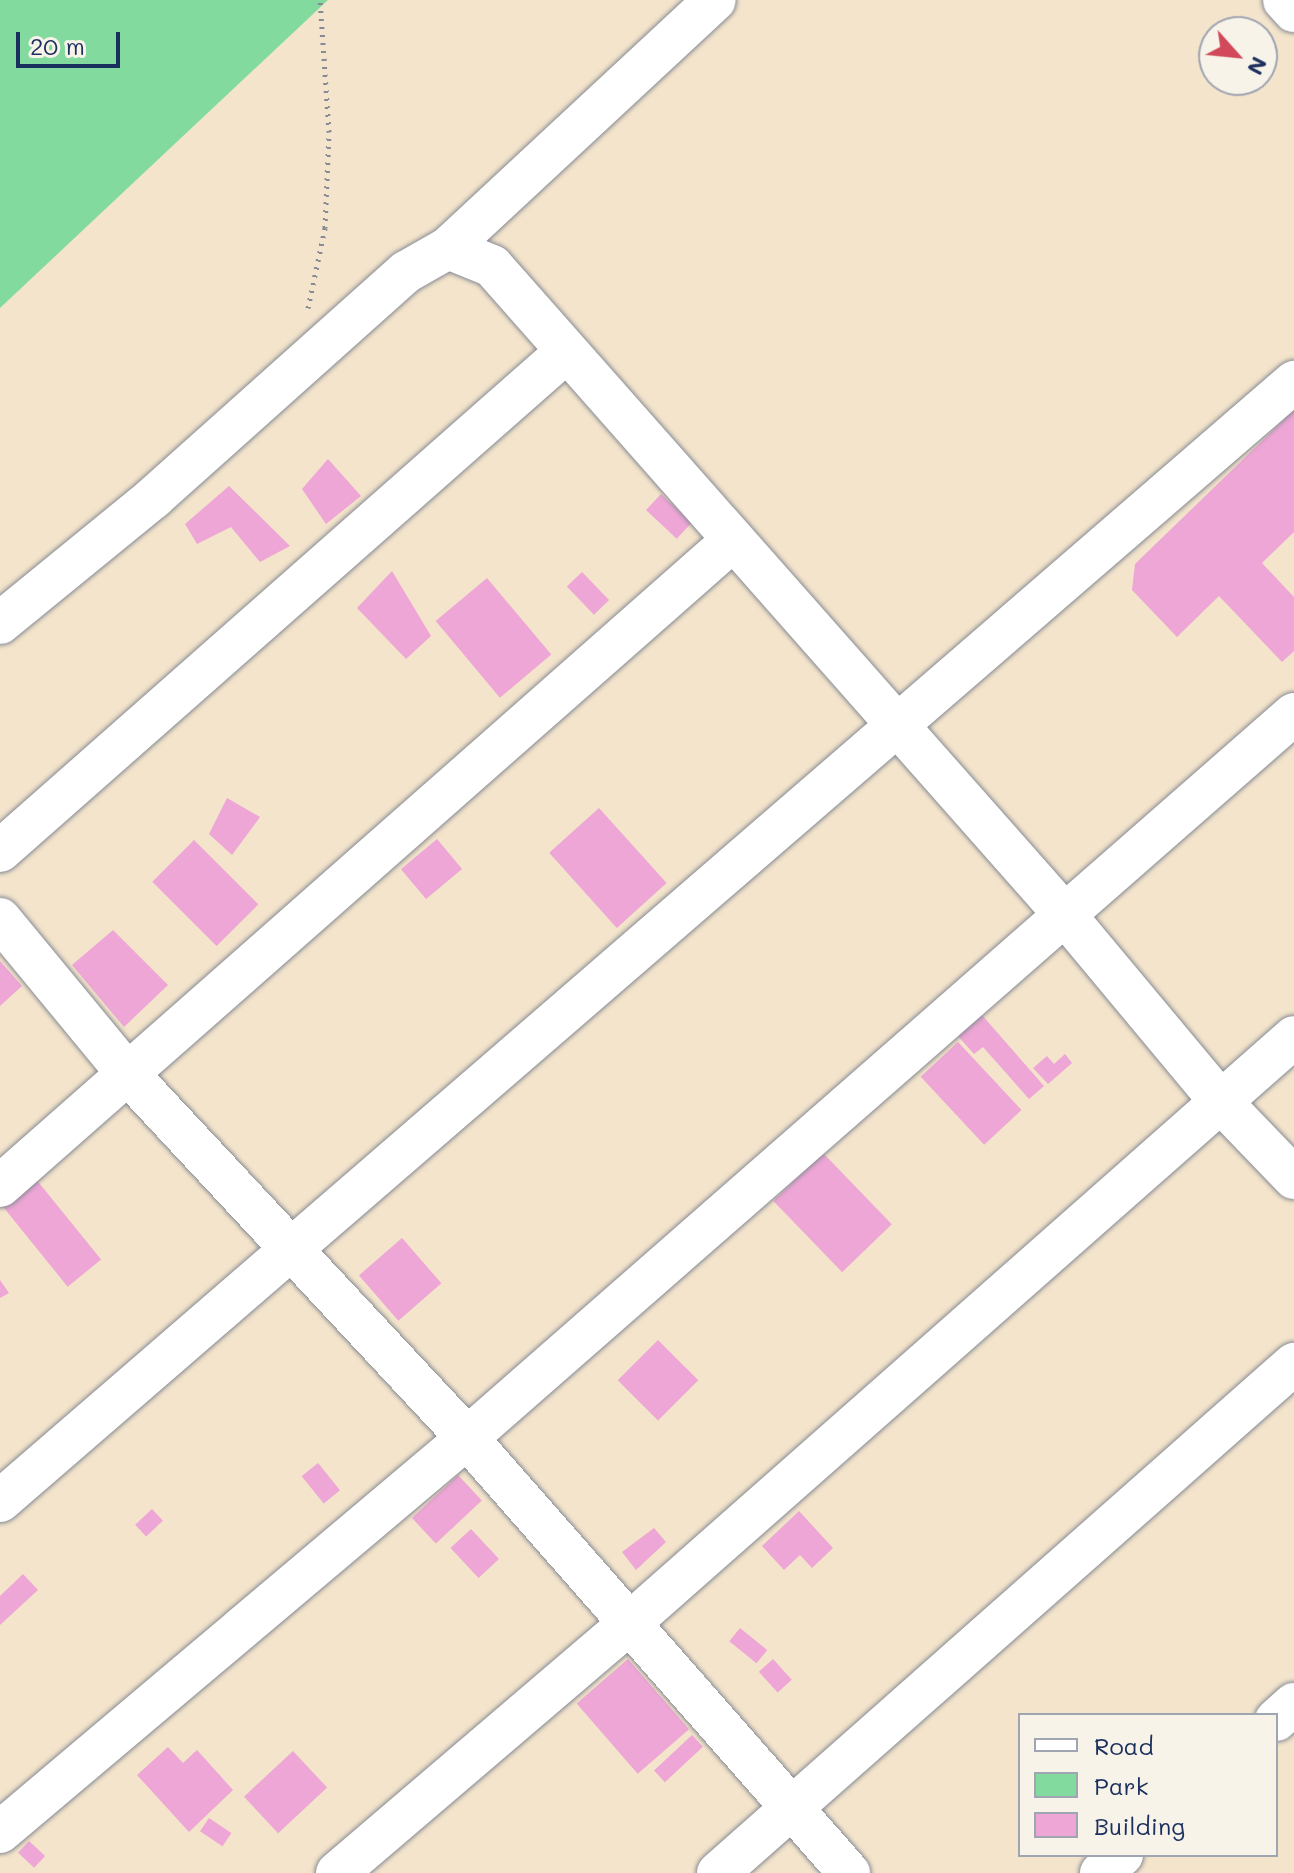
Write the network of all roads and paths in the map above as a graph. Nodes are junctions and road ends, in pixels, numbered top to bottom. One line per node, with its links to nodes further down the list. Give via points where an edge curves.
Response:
1 (320, 0): 7 (path, via 328,164 325,228 308,303)
2 (715, 0): 5 (street)
3 (1284, 0): 4 (street)
4 (1294, 11)
5 (448, 248): 6 (street, via 492,266); 7 (street, via 406,272)
6 (566, 352): 9 (street); 13 (street)
7 (309, 359): 10 (street, via 153,498)
8 (1294, 382): 12 (street)
9 (732, 541): 12 (street); 17 (street)
10 (0, 623)
11 (1294, 714): 14 (street)
12 (895, 728): 14 (street); 21 (street)
13 (0, 851)
14 (1065, 915): 18 (street); 23 (street)
15 (0, 919): 17 (street)
16 (1294, 1037): 18 (street)
17 (127, 1073): 20 (street); 21 (street)
18 (1220, 1101): 19 (street); 25 (street)
19 (1294, 1178)
20 (0, 1186)
21 (292, 1246): 23 (street); 24 (street)
22 (1294, 1364): 28 (street)
23 (467, 1438): 25 (street); 29 (street)
24 (0, 1501)
25 (631, 1622): 28 (street); 31 (street)
26 (1294, 1704): 27 (street)
27 (1278, 1718)
28 (792, 1809): 32 (street); 33 (street)
29 (0, 1832)
30 (1120, 1857): 34 (street)
31 (337, 1873)
32 (718, 1873)
33 (849, 1873)
34 (1101, 1873)

